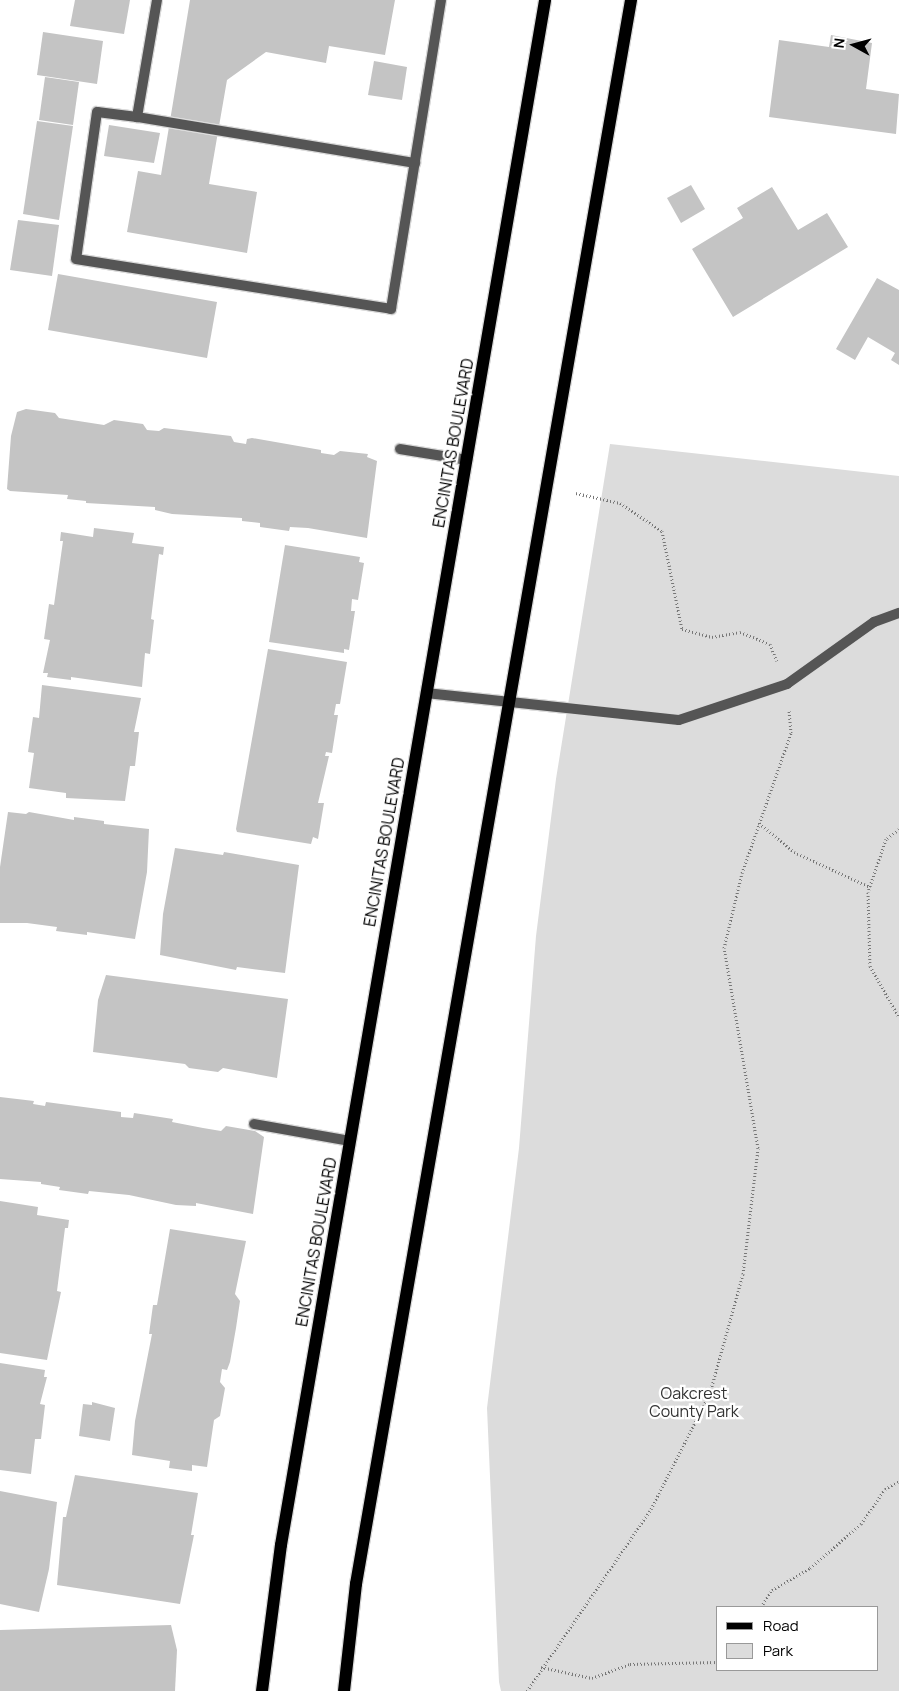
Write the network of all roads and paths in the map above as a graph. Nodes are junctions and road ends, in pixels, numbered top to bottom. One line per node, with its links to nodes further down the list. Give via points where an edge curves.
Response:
1 (157, 0): 5 (street)
2 (441, 0): 6 (street)
3 (546, 0): 8 (main road, ENCINITAS BOULEVARD)
4 (631, 0): 13 (main road)
5 (137, 117): 6 (street); 6 (street, via 97,112 76,259 391,309)
6 (415, 163)
7 (400, 449): 8 (street)
8 (467, 460): 12 (main road, ENCINITAS BOULEVARD)
9 (576, 493): 11 (path, via 620,503 662,531 682,629 712,637 740,632 770,644)
10 (899, 613): 11 (street, via 874,622)
11 (787, 684): 13 (street, via 680,720); 14 (path, via 791,733)
12 (426, 693): 13 (street); 19 (main road, ENCINITAS BOULEVARD)
13 (508, 701): 25 (main road, via 356,1584)
14 (759, 823): 16 (path, via 794,852); 23 (path, via 742,873 724,948 758,1148 743,1274 710,1393 702,1409 651,1508)
15 (899, 829): 16 (path, via 886,839)
16 (870, 887): 17 (path, via 870,966)
17 (899, 1017)
18 (254, 1124): 19 (street)
19 (350, 1141): 24 (main road, ENCINITAS BOULEVARD, via 281,1545)
20 (899, 1481): 21 (path, via 885,1488 861,1524 810,1568 772,1590)
21 (762, 1606)
22 (716, 1662): 23 (path, via 630,1664 592,1678)
23 (541, 1668): 26 (path)
24 (262, 1691)
25 (344, 1691)
26 (526, 1691)

